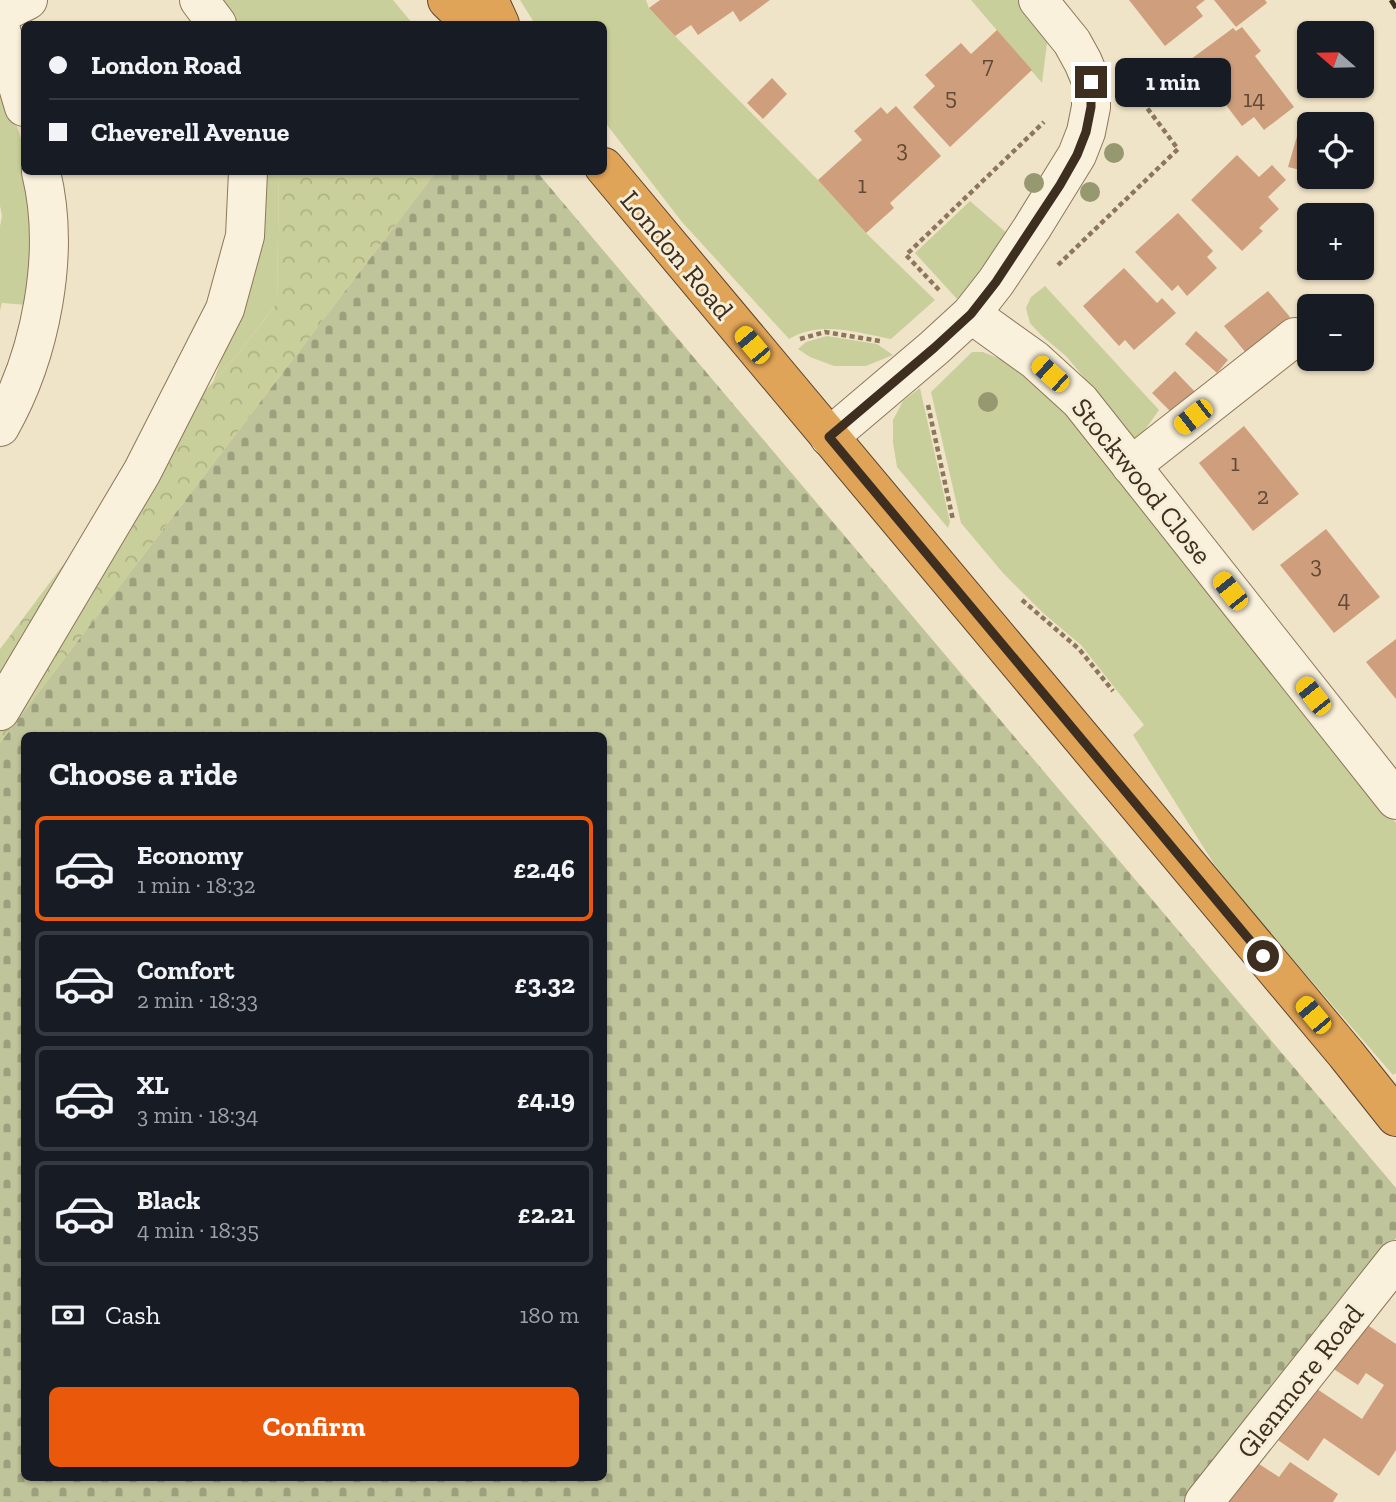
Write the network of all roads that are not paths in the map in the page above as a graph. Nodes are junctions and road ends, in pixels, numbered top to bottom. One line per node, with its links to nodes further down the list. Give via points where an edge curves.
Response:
1 (28, 0): 6 (street)
2 (199, 0): 7 (street)
3 (447, 0): 8 (highway)
4 (489, 0): 9 (highway)
5 (1038, 0): 15 (street, via 1072,42 1091,82 1086,132 1060,185)
6 (0, 14)
7 (215, 21)
8 (469, 21)
9 (499, 21)
10 (0, 27): 11 (street)
11 (21, 97)
12 (607, 170): 18 (highway, London Road)
13 (42, 175): 17 (street, via 48,240 45,292 33,347)
14 (248, 175): 20 (street, via 245,236 225,309 142,472)
15 (971, 314): 18 (street); 19 (street, Stockwood Close, via 1035,360 1080,401)
16 (1295, 337): 19 (street)
17 (0, 427)
18 (829, 437): 22 (highway, London Road)
19 (1131, 466): 21 (street, Stockwood Close)
20 (0, 711)
21 (1396, 800)
22 (1396, 1117)
23 (1396, 1260): 24 (street, Glenmore Road)
24 (1204, 1502)

